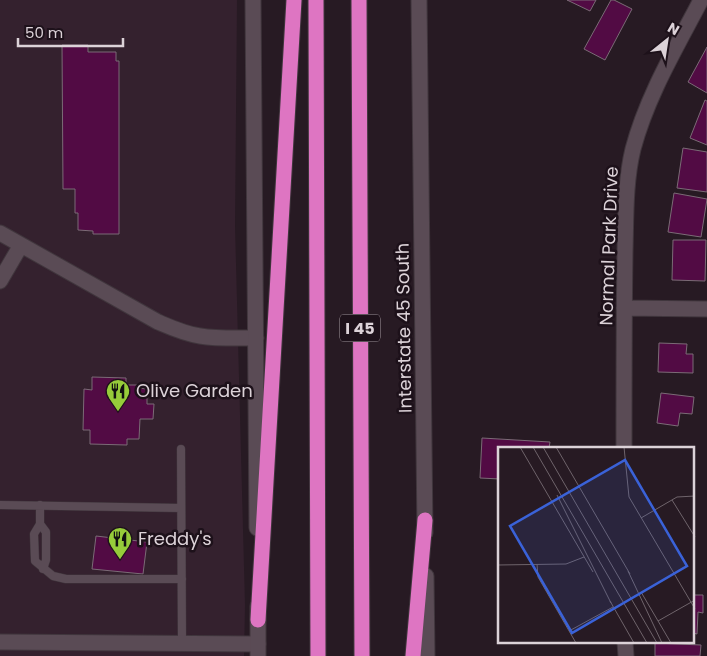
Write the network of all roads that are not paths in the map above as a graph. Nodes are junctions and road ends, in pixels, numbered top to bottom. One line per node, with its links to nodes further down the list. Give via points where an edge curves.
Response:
1 (253, 0): 12 (main road)
2 (294, 0): 22 (highway)
3 (316, 0): 26 (highway, I 45)
4 (359, 0): 27 (highway, I 45)
5 (419, 0): 18 (main road, Interstate 45 South)
6 (701, 0): 10 (main road, Normal Park Drive, via 652,95 633,150 628,180)
7 (0, 233): 8 (main road)
8 (21, 245): 9 (main road); 12 (main road, via 178,330 218,338)
9 (0, 282)
10 (624, 308): 11 (main road); 13 (main road, Normal Park Drive)
11 (707, 309)
12 (256, 338): 22 (main road)
13 (624, 447)
14 (181, 449): 17 (lane)
15 (0, 505): 16 (lane)
16 (40, 505): 17 (lane); 19 (lane)
17 (181, 508): 21 (lane)
18 (425, 520): 28 (highway); 29 (main road, Interstate 45 South)
19 (40, 524): 20 (lane, via 46,532); 20 (lane, via 34,534 35,562)
20 (43, 569): 21 (lane, via 53,576 66,578)
21 (182, 579): 24 (lane)
22 (258, 620): 25 (main road)
23 (0, 642): 24 (main road)
24 (182, 643): 25 (main road)
25 (258, 650)
26 (318, 656)
27 (362, 656)
28 (413, 656)
29 (426, 656)

